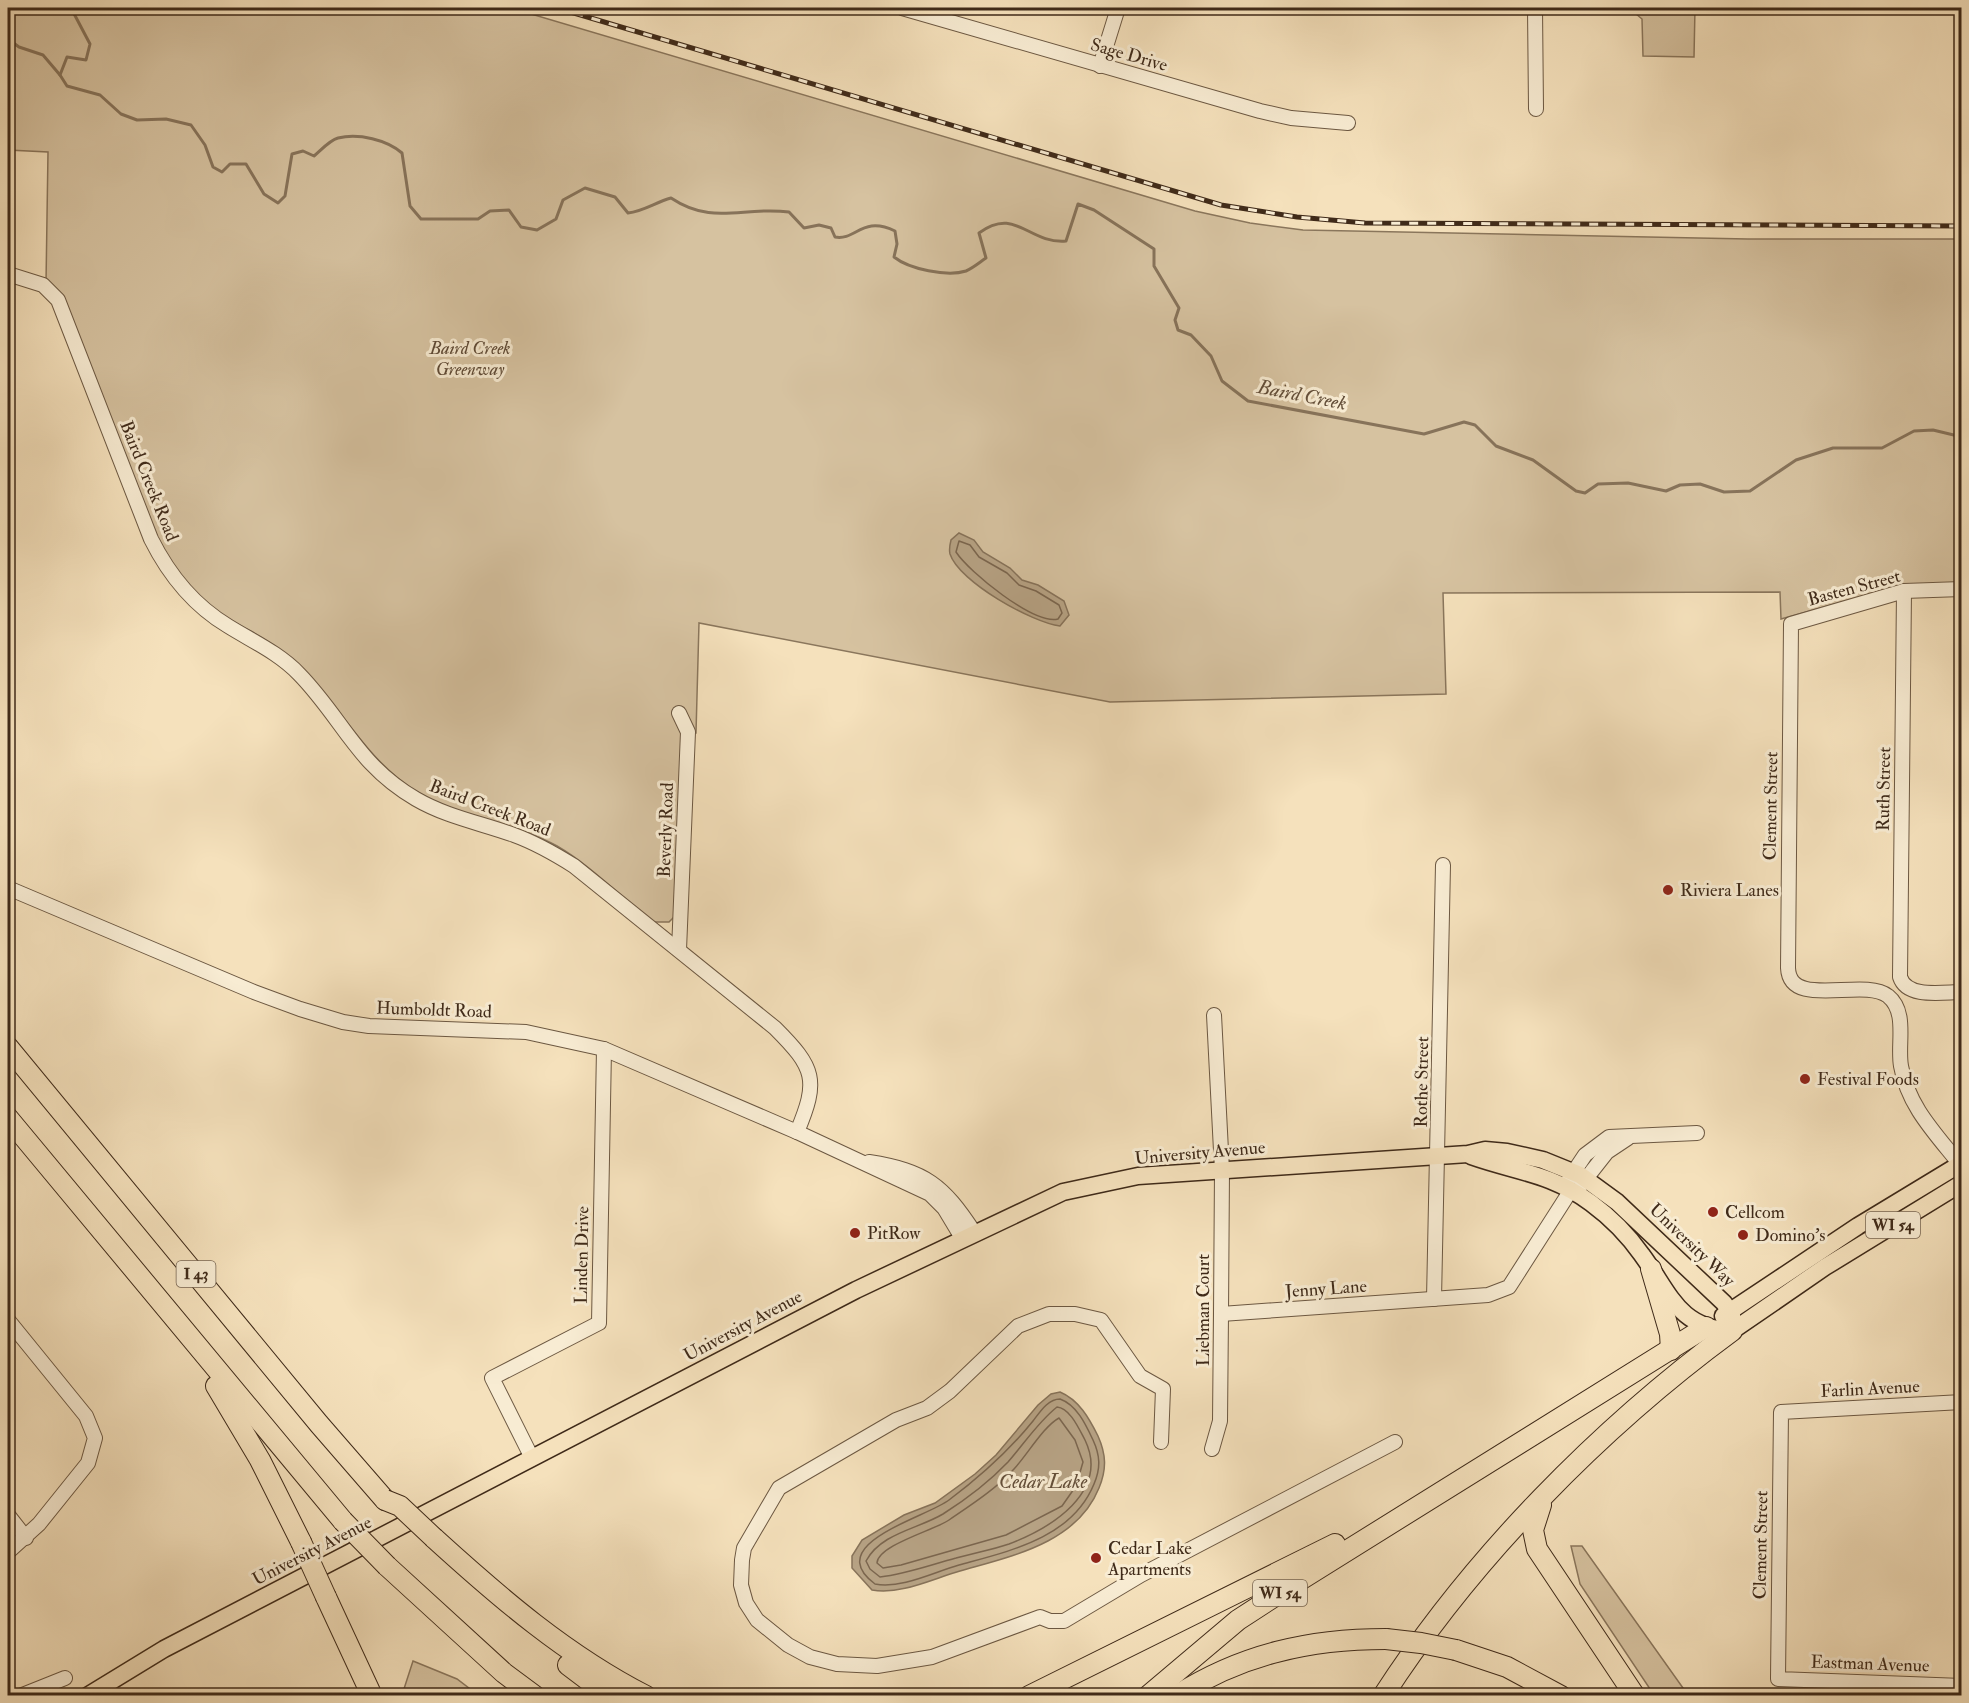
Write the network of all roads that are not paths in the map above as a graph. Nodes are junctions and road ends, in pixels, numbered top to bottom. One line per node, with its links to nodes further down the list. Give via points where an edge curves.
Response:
1 (902, 8): 4 (street, Sage Drive)
2 (1118, 8): 4 (street)
3 (1534, 8): 5 (street)
4 (1100, 66): 6 (street, Sage Drive, via 1260,111)
5 (1536, 110)
6 (1348, 123)
7 (8, 274): 14 (street, Baird Creek Road, via 42,285 58,300 151,539 184,590 211,615 298,673 362,755 394,785 452,816 554,853)
8 (1962, 589): 9 (street, Basten Street)
9 (1904, 591): 10 (street, Basten Street); 15 (street, Ruth Street, via 1900,975 1904,987 1917,991)
10 (1791, 624): 24 (street, Clement Street, via 1788,975 1801,989 1874,990 1893,1001 1900,1017 1901,1065 1911,1099)
11 (679, 713): 14 (street, Beverly Road, via 688,732)
12 (1443, 865): 23 (street, Rothe Street)
13 (8, 888): 18 (street, Humboldt Road, via 254,992 343,1022 526,1032)
14 (679, 950): 20 (street, Baird Creek Road, via 775,1028 801,1057 811,1086)
15 (1962, 992)
16 (1214, 1015): 25 (street, Liebman Court)
17 (8, 1047): 48 (highway, I 43, via 319,1424 385,1500)
18 (604, 1049): 20 (street, Humboldt Road); 43 (street, Linden Drive, via 599,1323 492,1378)
19 (8, 1118): 36 (highway, I 43)
20 (797, 1132): 28 (street, Humboldt Road, via 936,1199)
21 (1697, 1133): 27 (street, via 1606,1139 1585,1155)
22 (1468, 1154): 23 (main road, University Avenue); 27 (main road, University Way)
23 (1438, 1156): 25 (main road, University Avenue); 30 (street, Rothe Street)
24 (1961, 1164): 31 (main road, WI 54, via 1850,1231)
25 (1222, 1170): 28 (main road, University Avenue, via 1138,1176 1063,1192); 32 (street, Liebman Court)
26 (1962, 1183): 35 (main road, WI 54, via 1825,1267)
27 (1574, 1184): 29 (main road, University Way, via 1618,1226); 30 (street, Jenny Lane, via 1509,1287 1474,1298); 31 (main road, University Way, via 1631,1214)
28 (968, 1235): 43 (main road, University Avenue)
29 (1651, 1269): 34 (main road, University Way, via 1676,1306); 37 (highway)
30 (1434, 1299): 32 (street, Jenny Lane)
31 (1730, 1311): 34 (main road, WI 54); 35 (main road, University Way)
32 (1221, 1314): 42 (street, Liebman Court, via 1220,1421)
33 (8, 1320): 47 (street, via 86,1416 95,1438 88,1463)
34 (1706, 1327): 35 (main road, University Way); 37 (highway, WI 54)
35 (1732, 1331): 44 (highway, WI 54, via 1626,1419)
36 (191, 1339): 55 (highway, bridge, via 202,1365 260,1460); 56 (highway, I 43, bridge, via 343,1521 504,1673)
37 (1671, 1350): 45 (highway, WI 54)
38 (1962, 1402): 39 (street, Farlin Avenue)
39 (1781, 1412): 51 (street, Clement Street)
40 (1161, 1442): 41 (street, via 1162,1389 1140,1376 1101,1320 1075,1314 1048,1314 1018,1326 927,1408 896,1420 779,1488 744,1548 740,1572 746,1604 757,1620 810,1657 837,1664 877,1666 932,1657 1040,1617 1064,1621 1141,1575)
41 (1395, 1442)
42 (1212, 1449)
43 (532, 1458): 54 (main road, University Avenue, via 164,1648)
44 (1545, 1497): 62 (highway, WI 54, via 1471,1577); 64 (highway, via 1534,1523 1535,1546)
45 (1421, 1502): 59 (highway); 60 (highway, WI 54, via 1238,1620)
46 (8, 1515): 47 (street)
47 (26, 1538): 49 (street)
48 (430, 1540): 57 (highway, I 43, via 524,1630); 58 (highway, via 559,1644 599,1671)
49 (8, 1552)
50 (65, 1677): 53 (street)
51 (1778, 1679): 52 (street, Eastman Avenue)
52 (1962, 1686)
53 (20, 1695)
54 (87, 1695)
55 (372, 1695)
56 (534, 1695)
57 (609, 1695)
58 (646, 1695)
59 (1029, 1695)
60 (1148, 1695)
61 (1176, 1695): 63 (highway, bridge, via 1259,1655 1314,1643 1386,1639 1456,1650 1507,1667)
62 (1383, 1695)
63 (1561, 1695)
64 (1635, 1695)

